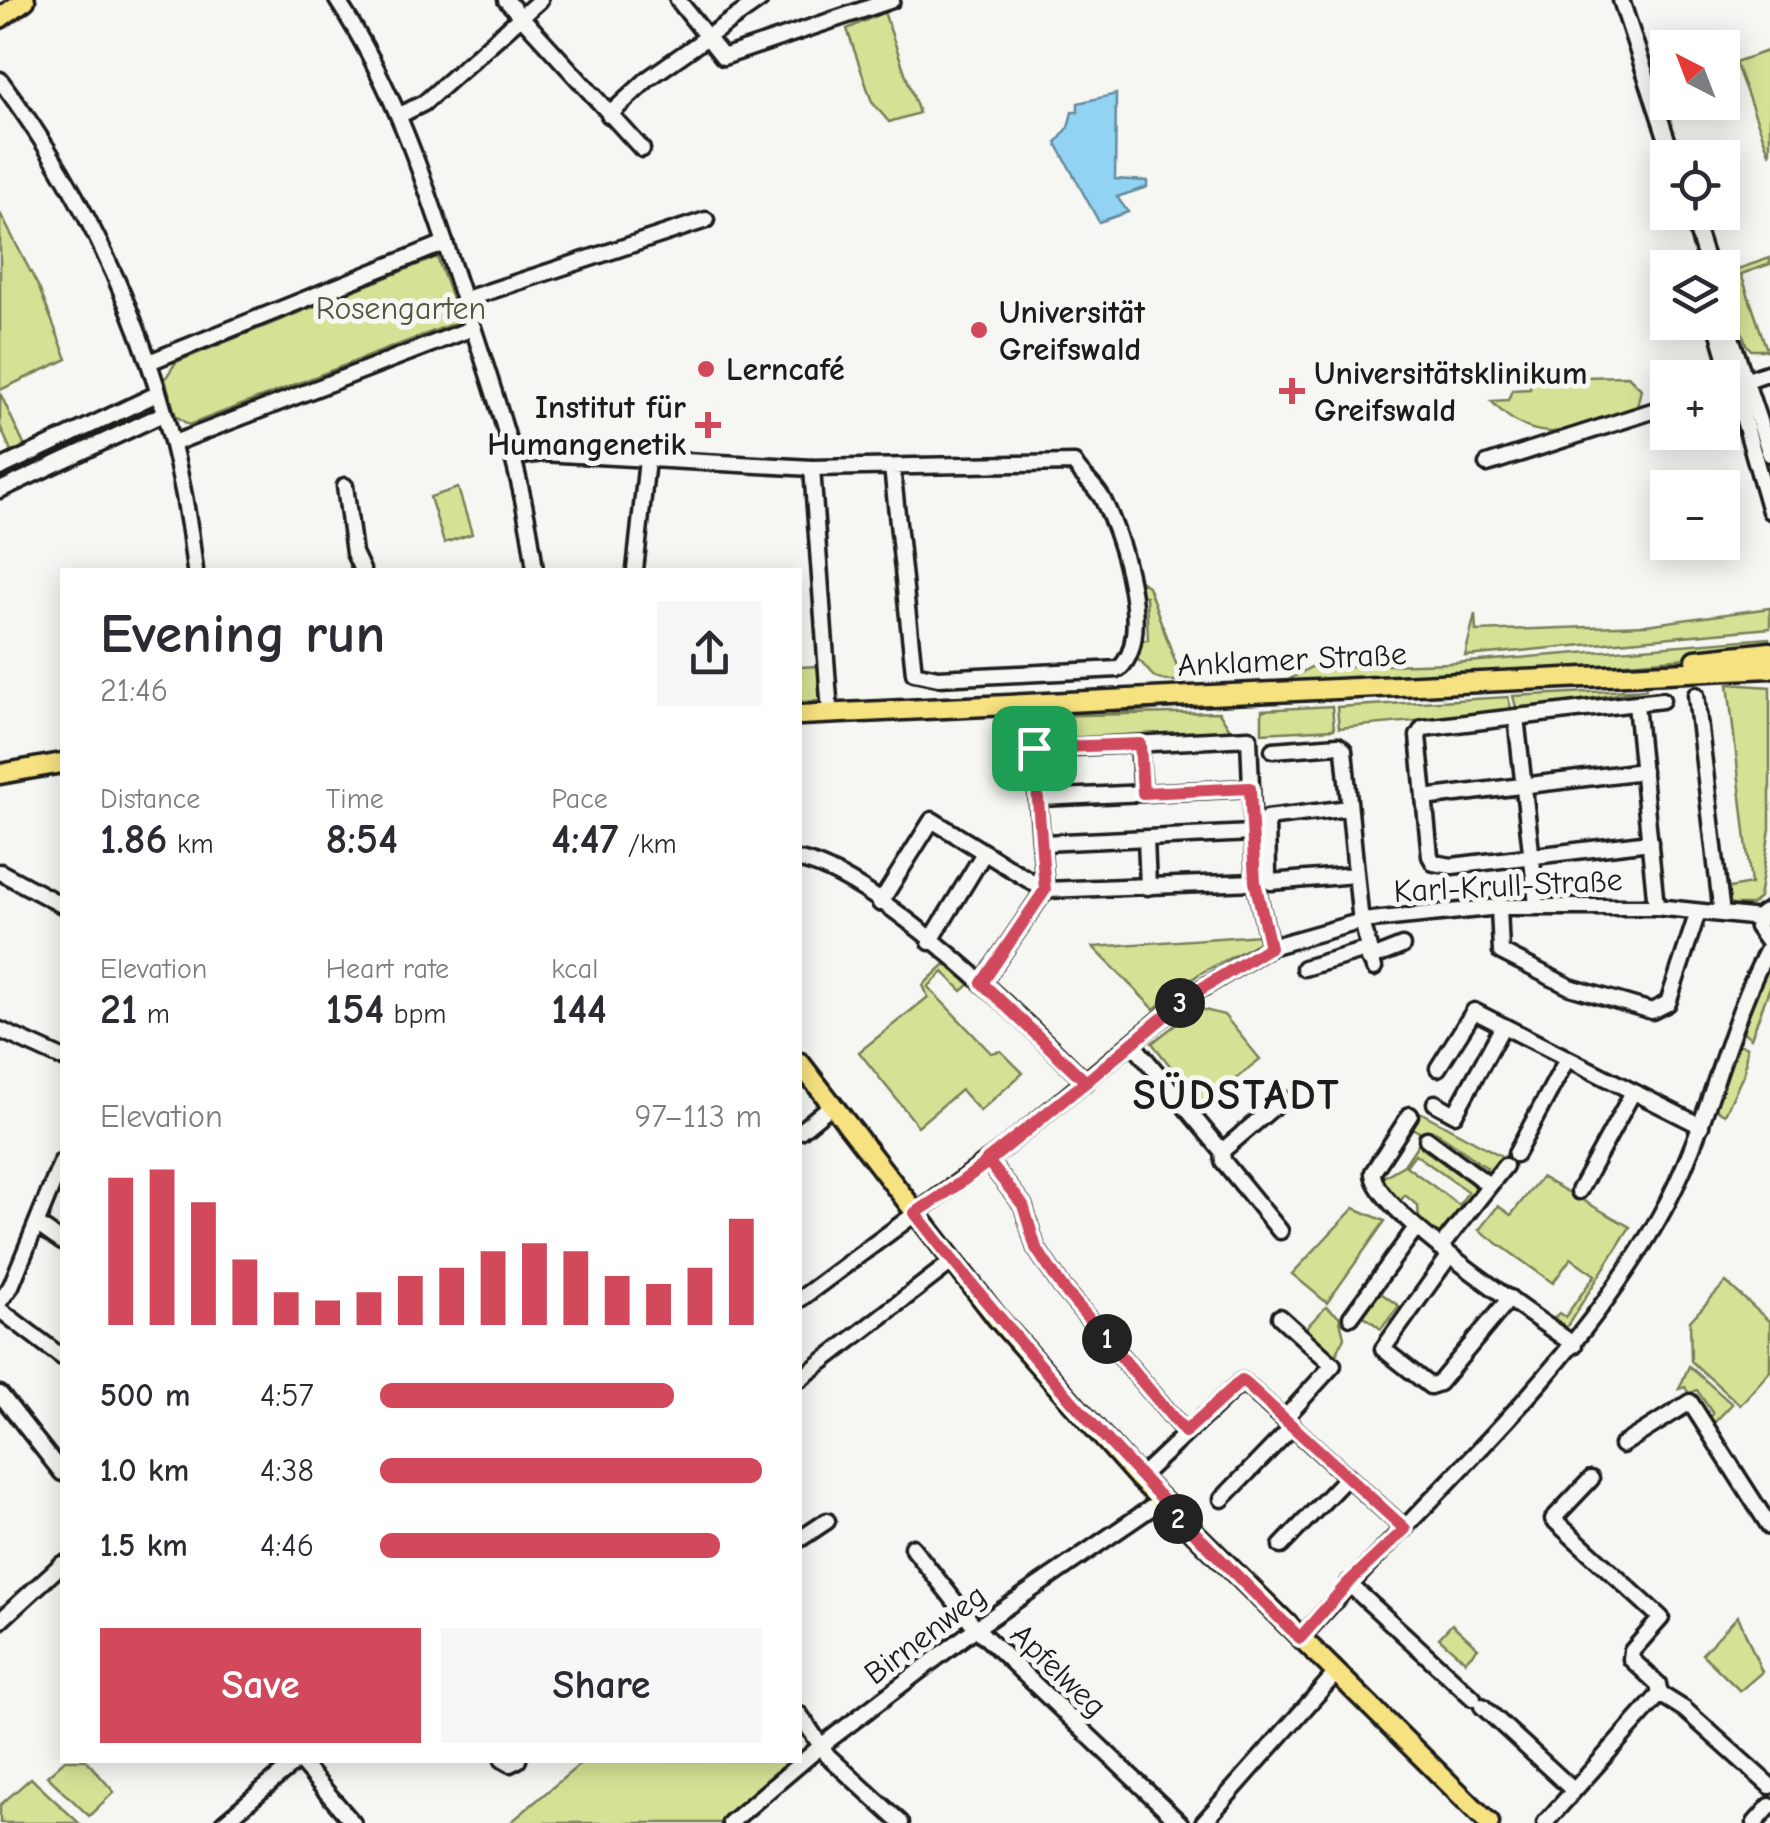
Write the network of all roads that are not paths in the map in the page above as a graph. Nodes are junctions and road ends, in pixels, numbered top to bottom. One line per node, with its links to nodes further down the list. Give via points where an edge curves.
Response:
1 (25, 0): 10 (main road)
2 (337, 0): 14 (street)
3 (506, 0): 9 (street)
4 (540, 0): 9 (street)
5 (678, 0): 11 (street)
6 (760, 0): 11 (street)
7 (892, 0): 11 (street, via 723,57)
8 (1622, 0): 15 (street)
9 (518, 17): 13 (street); 14 (street, via 424,103)
10 (0, 18)
11 (705, 38): 13 (street)
12 (0, 80): 21 (street, via 82,208)
13 (609, 115): 16 (street)
14 (400, 116): 18 (street)
15 (1667, 140)
16 (642, 150)
17 (706, 220): 19 (street)
18 (445, 243): 19 (street); 21 (street)
19 (464, 300): 20 (street)
20 (473, 328): 29 (street); 31 (street)
21 (148, 362): 24 (street)
22 (1770, 372): 23 (street)
23 (1740, 383)
24 (157, 394): 28 (street); 35 (street)
25 (1740, 396): 30 (street)
26 (1740, 406): 39 (street)
27 (1650, 412): 33 (street)
28 (163, 414): 29 (street); 38 (street)
29 (174, 443): 40 (street)
30 (1770, 454)
31 (515, 457): 32 (street, via 542,452); 42 (street)
32 (647, 460): 36 (street); 43 (street)
33 (1487, 464)
34 (892, 467): 34 (street, Anklamer Straße, via 914,673 938,678 1119,669 1136,643 1132,595 1102,497 1074,463); 36 (street)
35 (0, 468)
36 (812, 468): 51 (street)
37 (345, 486): 41 (street)
38 (0, 490)
39 (1770, 511)
40 (195, 568)
41 (361, 568)
42 (535, 568)
43 (635, 568)
44 (1770, 652): 46 (main road, Anklamer Straße)
45 (1770, 668): 46 (main road, Anklamer Straße)
46 (1557, 676): 49 (main road, Anklamer Straße)
47 (1696, 696): 83 (street)
48 (1662, 700): 50 (street)
49 (1030, 703): 51 (main road, Anklamer Straße); 55 (street)
50 (1636, 704): 53 (street); 58 (street, Karl-Krull-Straße)
51 (830, 713): 52 (main road, Anklamer Straße)
52 (802, 715)
53 (1516, 717): 60 (street); 64 (street, via 1423,728 1418,736)
54 (1140, 744): 55 (street); 61 (street, via 1249,738); 62 (street)
55 (1034, 748): 63 (street)
56 (1273, 750): 65 (street, via 1344,750)
57 (60, 763): 59 (main road)
58 (1643, 772): 60 (street); 68 (street, Karl-Krull-Straße)
59 (0, 774)
60 (1523, 787): 64 (street); 71 (street)
61 (1250, 788): 62 (street); 66 (street)
62 (1143, 793): 63 (street)
63 (1040, 798): 69 (street)
64 (1424, 798): 71 (street, via 1434,863)
65 (1348, 808): 74 (street); 74 (street, via 1266,818 1268,875 1272,882)
66 (1252, 833): 67 (street); 75 (street)
67 (1146, 839): 69 (street); 76 (street)
68 (1650, 842): 71 (street); 82 (street, Karl-Krull-Straße)
69 (1044, 844): 77 (street)
70 (984, 852): 77 (street); 78 (street, via 932,820); 87 (street)
71 (1530, 856): 80 (street)
72 (802, 861): 78 (street)
73 (0, 872): 79 (street)
74 (1356, 874): 85 (street)
75 (1255, 882): 76 (street); 89 (street)
76 (1148, 887): 77 (street)
77 (1045, 890): 92 (street)
78 (880, 903): 87 (street)
79 (60, 905)
80 (1538, 905): 81 (street, Karl-Krull-Straße); 82 (street, Karl-Krull-Straße)
81 (1500, 907): 84 (street, via 1501,952 1570,987 1652,1011 1668,1003); 85 (street, Karl-Krull-Straße)
82 (1656, 907): 84 (street, Karl-Krull-Straße)
83 (1721, 910): 84 (street, Karl-Krull-Straße); 86 (street, Karl-Krull-Straße)
84 (1698, 912)
85 (1362, 921): 89 (street, Karl-Krull-Straße); 90 (street, Karl-Krull-Straße)
86 (1765, 930): 106 (street)
87 (930, 942): 92 (street)
88 (1402, 946): 90 (street, Karl-Krull-Straße)
89 (1270, 947): 95 (street, Karl-Krull-Straße, via 1209,982)
90 (1370, 959): 91 (street, Karl-Krull-Straße)
91 (1304, 968)
92 (982, 983): 100 (street)
93 (1504, 1026): 97 (street); 99 (street, via 1472,1012); 103 (street, via 1455,1114)
94 (0, 1030): 96 (street)
95 (1132, 1044): 100 (street, Karl-Krull-Straße); 109 (street)
96 (60, 1057)
97 (1568, 1059): 101 (street); 112 (street)
98 (802, 1065): 104 (main road)
99 (1438, 1068)
100 (1086, 1082): 110 (street, Karl-Krull-Straße)
101 (1633, 1092): 106 (street); 113 (street)
102 (1284, 1100): 109 (street)
103 (1434, 1103)
104 (832, 1106): 107 (street); 114 (main road)
105 (1410, 1115): 115 (street, via 1372,1178)
106 (1701, 1126): 127 (street, via 1660,1216)
107 (802, 1129)
108 (1427, 1139): 112 (street)
109 (1222, 1151): 117 (street, via 1223,1161)
110 (987, 1160): 114 (street, Karl-Krull-Straße); 132 (street, via 1023,1205 1036,1248 1062,1287)
111 (60, 1170): 116 (street)
112 (1490, 1185): 119 (street)
113 (1579, 1191)
114 (915, 1213): 120 (main road); 121 (street, Karl-Krull-Straße)
115 (1410, 1222): 119 (street); 126 (street)
116 (38, 1225): 118 (street); 123 (street)
117 (1280, 1231)
118 (60, 1241)
119 (1445, 1251): 122 (street); 122 (street, via 1383,1348 1430,1386)
120 (953, 1262): 129 (street); 136 (main road)
121 (802, 1298)
122 (1510, 1298): 127 (street)
123 (0, 1301)
124 (0, 1310): 128 (street)
125 (1280, 1316): 131 (street, via 1333,1364)
126 (1351, 1317)
127 (1574, 1344): 142 (street)
128 (60, 1355)
129 (802, 1377)
130 (0, 1394): 134 (street)
131 (1288, 1422): 132 (street, via 1242,1380); 135 (street); 138 (street)
132 (1185, 1432): 136 (street)
133 (1622, 1445): 141 (street, via 1690,1402)
134 (60, 1470)
135 (1348, 1476): 142 (street); 144 (street)
136 (1139, 1478): 139 (main road)
137 (1591, 1479): 152 (street, via 1553,1519 1661,1618 1629,1655)
138 (1222, 1498)
139 (1160, 1501): 149 (street, Birnenweg); 150 (main road)
140 (827, 1521): 143 (street)
141 (1770, 1526)
142 (1405, 1529): 147 (street)
143 (802, 1536)
144 (1281, 1546)
145 (912, 1548): 149 (street, Apfelweg)
146 (60, 1566): 148 (street)
147 (1348, 1583): 150 (street); 160 (street)
148 (0, 1621)
149 (976, 1628): 154 (street, Birnenweg); 166 (street, Apfelweg)
150 (1300, 1638): 151 (main road)
151 (1336, 1673): 167 (street); 168 (main road)
152 (1660, 1694): 159 (street); 160 (street)
153 (802, 1719): 154 (street)
154 (821, 1746): 155 (street, Birnenweg); 165 (street)
155 (802, 1762)
156 (294, 1763): 162 (street)
157 (301, 1763): 163 (street)
158 (801, 1763): 164 (street, Birnenweg)
159 (1770, 1786)
160 (1573, 1790): 169 (street)
161 (1770, 1806): 170 (street)
162 (223, 1823)
163 (353, 1823)
164 (730, 1823)
165 (900, 1823)
166 (1180, 1823)
167 (1203, 1823)
168 (1489, 1823)
169 (1545, 1823)
170 (1755, 1823)

